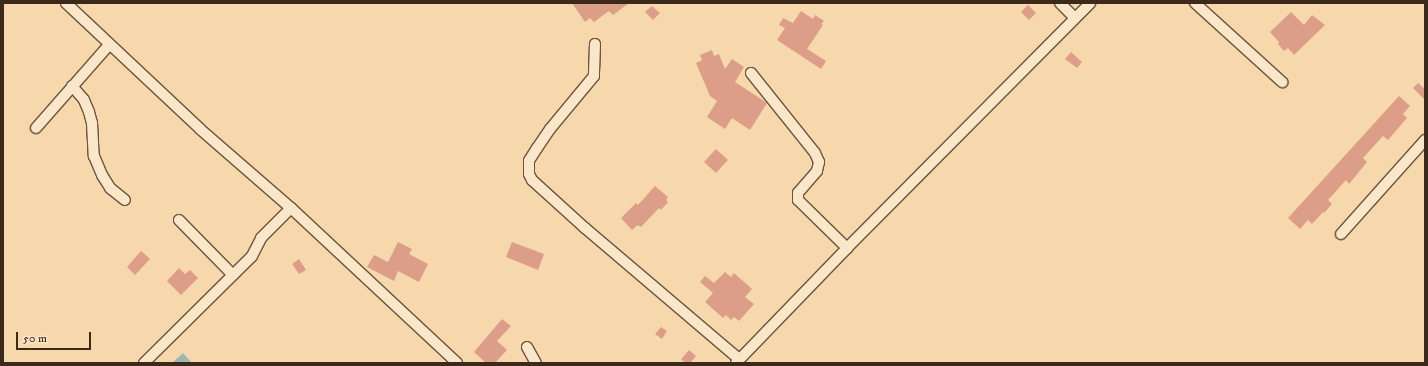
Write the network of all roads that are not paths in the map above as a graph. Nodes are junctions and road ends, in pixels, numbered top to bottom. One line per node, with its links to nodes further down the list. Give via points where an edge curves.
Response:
1 (66, 3): 6 (street)
2 (1060, 3): 5 (street)
3 (1090, 3): 5 (street)
4 (1195, 3): 9 (street)
5 (1074, 17): 17 (street)
6 (109, 44): 10 (street); 14 (street, via 200,129)
7 (595, 44): 20 (street, via 594,76 550,129 530,161 528,169 532,180)
8 (751, 73): 17 (street, via 815,153 819,162 817,171 798,193 798,200)
9 (1282, 82)
10 (72, 86): 11 (street); 13 (street, via 90,112 94,156 102,175 110,188)
11 (36, 128)
12 (1425, 140): 16 (street)
13 (124, 200)
14 (291, 208): 18 (street, via 261,238 252,256); 22 (street)
15 (179, 220): 18 (street)
16 (1341, 234)
17 (847, 248): 20 (street)
18 (233, 275): 21 (street)
19 (527, 347): 23 (street)
20 (737, 361)
21 (144, 363)
22 (456, 363)
23 (536, 363)

